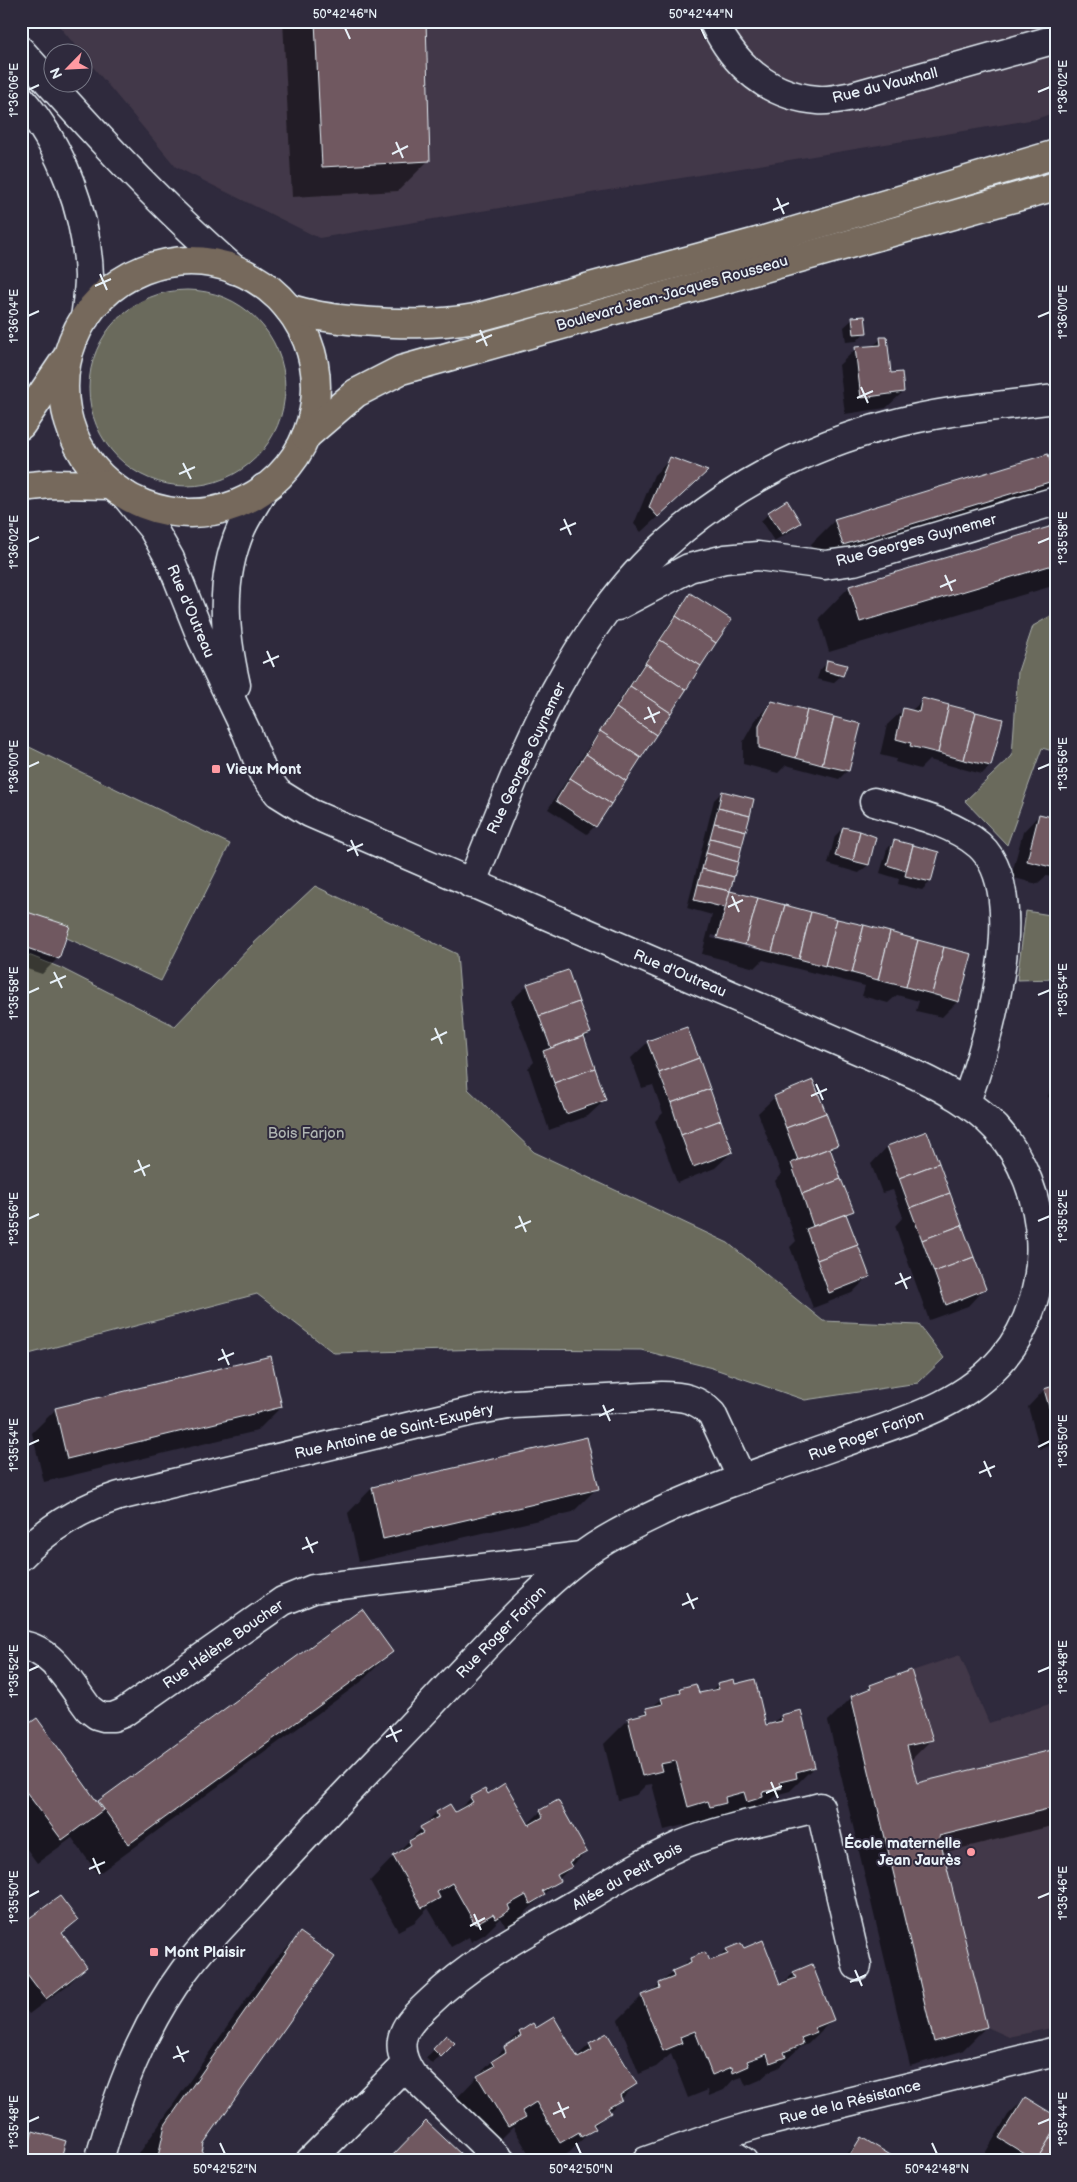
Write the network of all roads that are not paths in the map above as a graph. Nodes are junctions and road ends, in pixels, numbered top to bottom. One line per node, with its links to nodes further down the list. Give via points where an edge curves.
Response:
1 (713, 21): 2 (street, Rue du Vauxhall, via 729,50 753,75 792,96 820,101 853,96)
2 (1056, 39)
3 (21, 50): 7 (street, via 149,190)
4 (25, 103): 9 (street, via 58,156 81,217 89,278)
5 (1056, 154): 8 (main road, Boulevard Jean-Jacques Rousseau, via 757,242 475,318 448,323 393,325 308,315)
6 (1056, 186): 13 (main road, Boulevard Jean-Jacques Rousseau, via 401,370 356,393)
7 (236, 270): 8 (main road, via 264,285); 9 (main road, via 202,262 157,266 116,285)
8 (288, 308): 13 (main road, via 307,341 314,369 315,398)
9 (84, 318): 10 (main road)
10 (68, 355): 12 (main road); 16 (main road, via 64,391 74,438 86,458)
11 (1056, 399): 18 (street, Rue Georges Guynemer, via 931,415 854,435 811,451 755,480 683,529 648,561)
12 (21, 425)
13 (306, 436): 15 (main road, via 286,469)
14 (21, 487): 16 (main road, via 51,484)
15 (264, 488): 16 (main road, via 225,508 191,513 152,507); 19 (street, Rue d'Outreau, via 242,526 227,576 225,618 228,650)
16 (118, 490): 19 (street, Rue d'Outreau, via 153,529 170,559 202,639)
17 (1056, 501): 18 (street, Rue Georges Guynemer, via 854,561 825,565 758,556 708,562 669,577)
18 (606, 612): 21 (street, Rue Georges Guynemer, via 578,652 545,712)
19 (247, 733): 21 (street, Rue d'Outreau, via 263,773 286,800)
20 (874, 802): 22 (street, via 954,828 980,846 996,868 1004,900 1004,947 991,1022)
21 (471, 884): 22 (street, Rue d'Outreau, via 916,1075)
22 (966, 1102): 23 (street, Rue d'Outreau, via 997,1129 1026,1175 1034,1200)
23 (1047, 1279): 24 (street, Rue Roger Farjon, via 1012,1345 964,1394 931,1411)
24 (742, 1479): 25 (street, Rue Antoine de Saint-Exupéry, via 712,1414 705,1406 682,1396 514,1404 119,1496 63,1520); 26 (street, Rue Roger Farjon, via 663,1511)
25 (21, 1556)
26 (581, 1556): 27 (street, Rue Hélène Boucher, via 333,1586 299,1594 263,1613 137,1704 113,1717 97,1715 89,1709 50,1658); 32 (street, Rue Roger Farjon, via 533,1598 486,1646 239,1908 184,1971 138,2048 114,2110)
27 (21, 1645)
28 (857, 1966): 30 (street, Allée du Petit Bois, via 820,1807 714,1834 681,1846 635,1869 486,1956 446,1987 408,2025 402,2045)
29 (1052, 2059): 31 (street, Rue de la Résistance, via 758,2124)
30 (406, 2065): 33 (street); 34 (street, via 420,2083)
31 (708, 2139): 35 (street, Rue de la Résistance); 36 (street)
32 (100, 2161)
33 (310, 2161)
34 (501, 2161)
35 (646, 2161)
36 (743, 2161)

